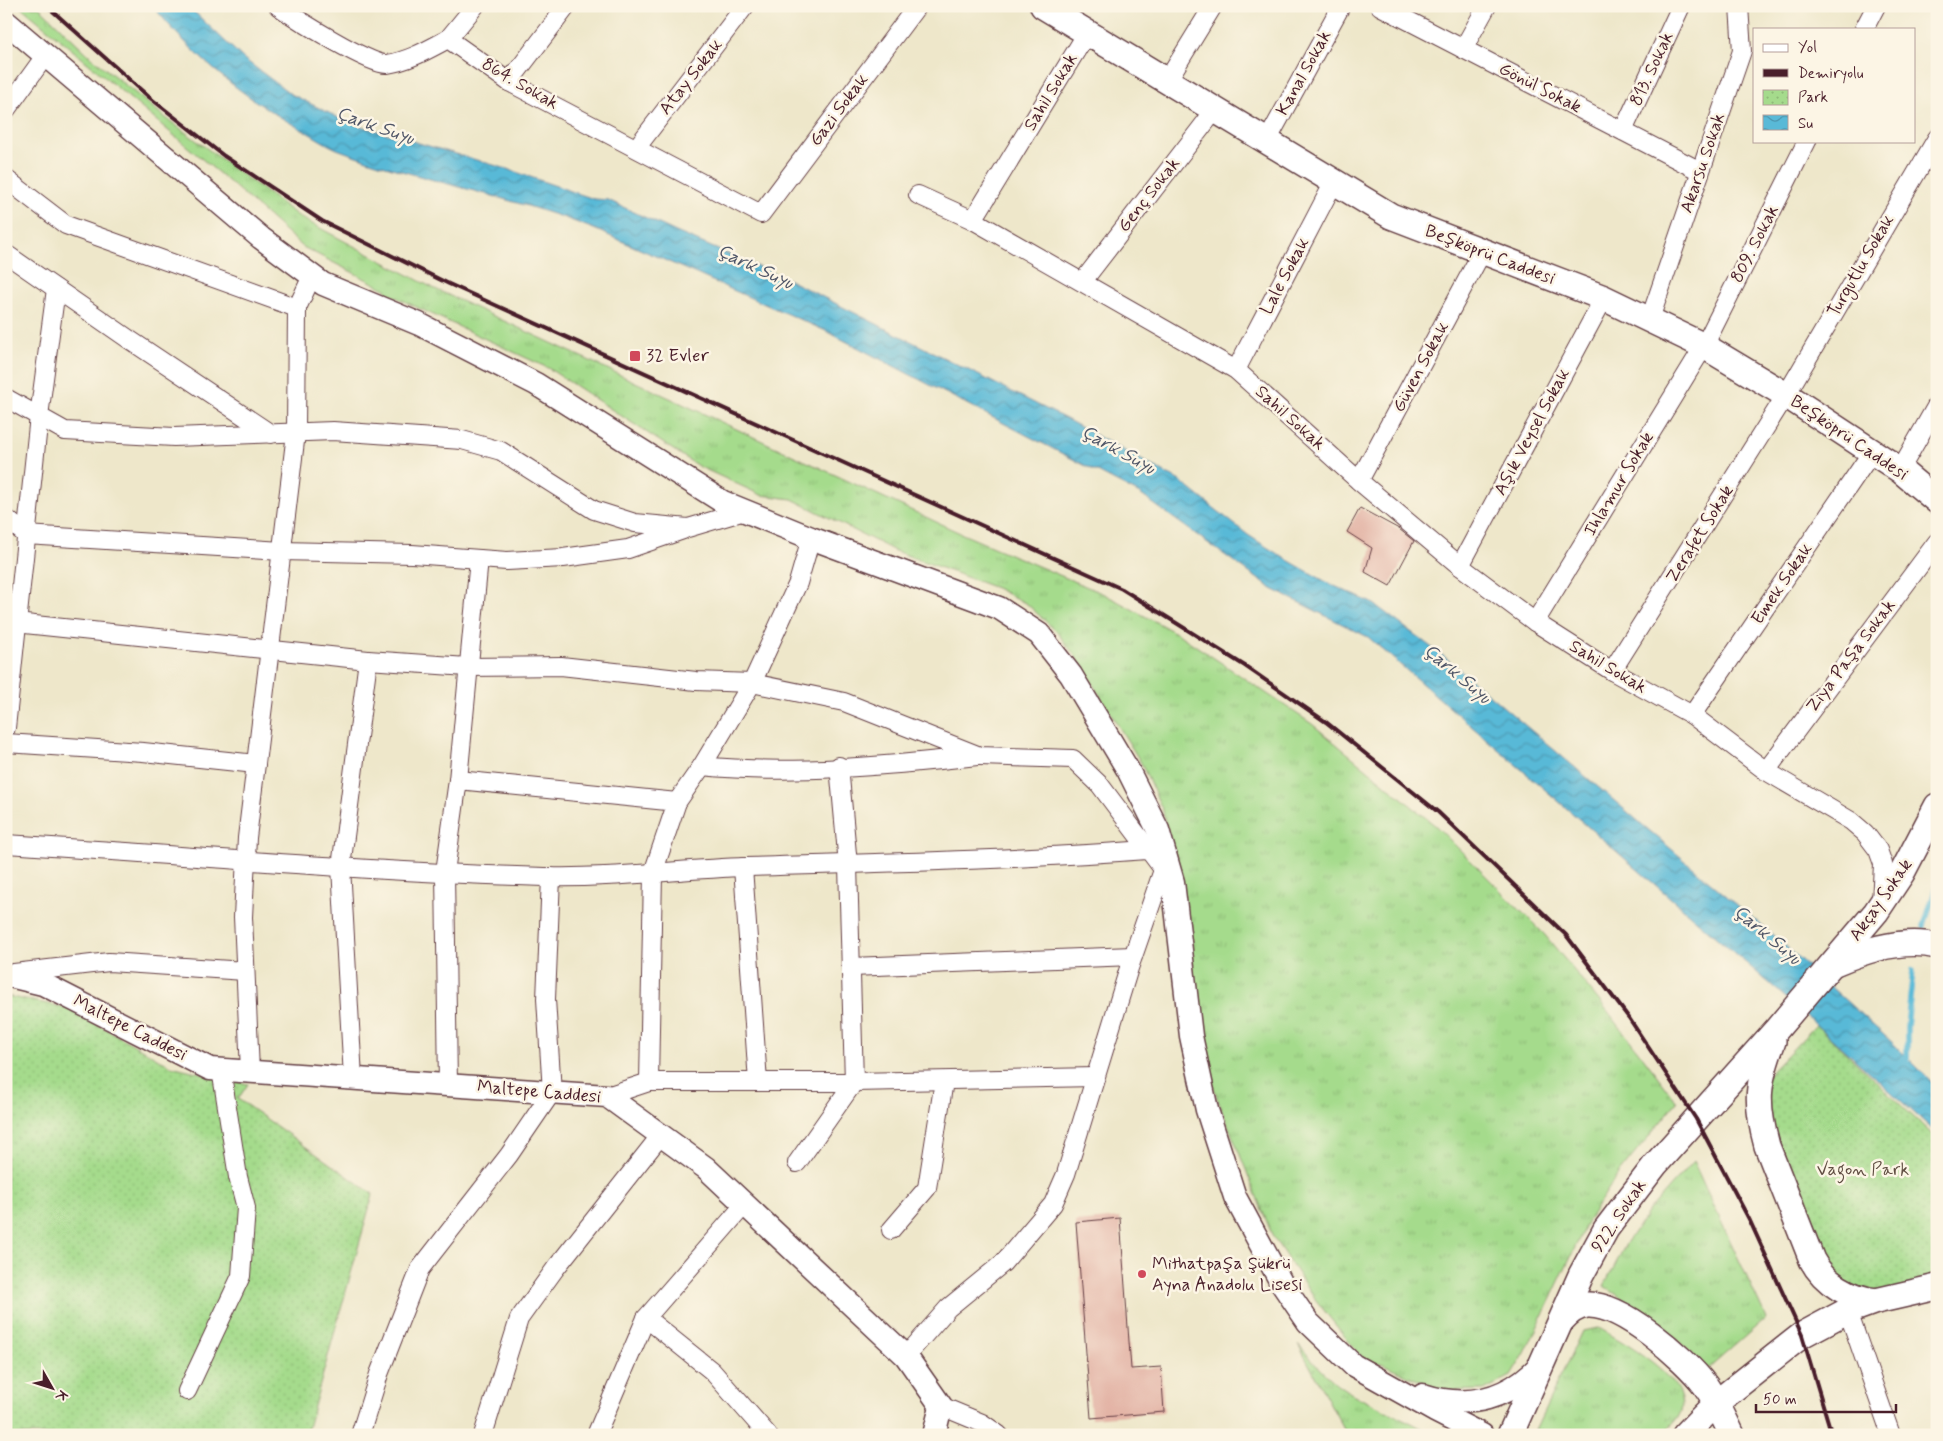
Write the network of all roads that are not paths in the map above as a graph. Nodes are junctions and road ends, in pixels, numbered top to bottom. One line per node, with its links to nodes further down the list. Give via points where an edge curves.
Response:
1 (278, 6): 17 (street, via 355,51 385,64 408,58)
2 (475, 6): 17 (street)
3 (567, 6): 21 (street)
4 (746, 6): 28 (street, Atay Sokak)
5 (917, 6): 33 (street, Gazi Sokak)
6 (1213, 6): 20 (street)
7 (1341, 6): 26 (street, Kanal Sokak)
8 (1380, 6): 18 (street, Gönül Sokak)
9 (1487, 6): 18 (street)
10 (1681, 6): 24 (street, 813. Sokak)
11 (1739, 6): 29 (street, Akarsu Sokak, via 1742,51)
12 (1876, 6): 15 (street)
13 (1058, 10): 16 (main road, Beşköprü Caddesi)
14 (6, 22): 19 (street)
15 (1865, 28)
16 (1087, 33): 20 (main road, Beşköprü Caddesi); 34 (street, Sahil Sokak)
17 (448, 39): 21 (street, 864. Sokak)
18 (1463, 49): 24 (street, Gönül Sokak)
19 (45, 56): 22 (street); 37 (street, via 260,238)
20 (1167, 81): 23 (main road, Beşköprü Caddesi)
21 (509, 82): 28 (street, 864. Sokak)
22 (6, 110)
23 (1215, 110): 26 (main road, Beşköprü Caddesi); 38 (street, Genç Sokak)
24 (1623, 131): 29 (street, Gönül Sokak)
25 (1937, 138): 45 (street, Turgutlu Sokak)
26 (1267, 141): 31 (main road, Beşköprü Caddesi)
27 (1806, 142): 43 (street, 809. Sokak)
28 (637, 147): 33 (street, 864. Sokak)
29 (1700, 171): 42 (street, Akarsu Sokak)
30 (6, 179): 41 (street, via 66,225)
31 (1334, 182): 35 (main road, Beşköprü Caddesi, via 1391,216); 44 (street, Lale Sokak)
32 (918, 194): 34 (street)
33 (761, 214)
34 (973, 220): 38 (street, Sahil Sokak)
35 (1482, 252): 40 (main road, Beşköprü Caddesi); 53 (street, Güven Sokak)
36 (6, 254): 39 (street)
37 (312, 276): 41 (street); 55 (street, via 323,284 419,324 536,384 715,497)
38 (1083, 281): 44 (street, Sahil Sokak)
39 (56, 289): 48 (street); 50 (street)
40 (1604, 298): 42 (main road, Beşköprü Caddesi); 63 (street, Aşık Veysel Sokak)
41 (296, 308): 49 (street)
42 (1650, 319): 43 (main road, Beşköprü Caddesi)
43 (1704, 346): 45 (main road, Beşköprü Caddesi); 64 (street, Ihlamur Sokak)
44 (1236, 370): 53 (street, Sahil Sokak)
45 (1786, 395): 51 (main road, Beşköprü Caddesi); 69 (street, Zerafet Sokak)
46 (6, 398): 48 (street)
47 (1937, 405): 52 (street)
48 (39, 416): 50 (street, via 65,431 174,437); 58 (street)
49 (296, 433): 50 (street); 57 (street, via 333,432 462,440 501,450 594,510 635,523); 61 (street)
50 (271, 434)
51 (1872, 452): 52 (main road, Beşköprü Caddesi); 71 (street, Emek Sokak)
52 (1900, 470): 54 (main road, Beşköprü Caddesi)
53 (1359, 481): 63 (street, Sahil Sokak)
54 (1937, 501)
55 (745, 511): 57 (street); 59 (street)
56 (6, 518): 58 (street)
57 (688, 528): 62 (street, via 628,549 563,558)
58 (26, 534): 61 (street); 65 (street)
59 (811, 538): 70 (street, via 798,583); 90 (street, via 999,608 1039,634 1071,675 1128,770 1158,830)
60 (1937, 542): 78 (street, Ziya Paşa Sokak)
61 (282, 551): 62 (street); 66 (street)
62 (479, 559): 68 (street)
63 (1460, 566): 64 (street, Sahil Sokak)
64 (1534, 622): 69 (street, Sahil Sokak)
65 (11, 623): 66 (street); 72 (street)
66 (270, 649): 67 (street); 75 (street)
67 (368, 660): 68 (street); 86 (street)
68 (467, 667): 70 (street, via 561,666 696,681); 79 (street)
69 (1612, 671): 71 (street, Sahil Sokak)
70 (752, 683): 74 (street, via 844,702); 76 (street)
71 (1692, 716): 78 (street, Sahil Sokak)
72 (6, 728)
73 (6, 743): 75 (street)
74 (980, 756): 77 (street, via 904,764); 83 (street, via 1073,759 1100,785)
75 (256, 764): 84 (street)
76 (702, 766): 77 (street, via 742,770); 80 (street)
77 (839, 766): 85 (street)
78 (1766, 771): 92 (street, Sahil Sokak, via 1865,833 1878,850 1883,864)
79 (458, 780): 80 (street); 88 (street)
80 (677, 802): 89 (street)
81 (1937, 806): 92 (main road, Akçay Sokak, via 1906,867)
82 (6, 844): 84 (street, via 148,852)
83 (1147, 850): 85 (street, via 1042,858); 90 (street)
84 (246, 862): 86 (street); 97 (street)
85 (848, 865): 87 (street); 96 (street)
86 (341, 867): 88 (street); 103 (street)
87 (743, 867): 89 (street); 106 (street)
88 (445, 872): 91 (street); 108 (street)
89 (653, 872): 91 (street); 105 (street)
90 (1168, 876): 94 (street); 123 (street, via 1191,1036 1207,1110 1235,1197 1282,1284 1308,1322 1353,1365)
91 (551, 877): 109 (street, via 546,999)
92 (1881, 906): 95 (main road, Akçay Sokak)
93 (1937, 946): 95 (main road, 922. Sokak, via 1885,947 1857,953)
94 (1133, 956): 96 (street); 102 (street)
95 (1834, 963): 99 (main road, 922. Sokak)
96 (850, 967): 107 (street)
97 (245, 971): 98 (street, via 109,962); 101 (street)
98 (6, 974): 100 (street, Maltepe Caddesi, via 43,984 210,1069)
99 (1782, 1023): 117 (main road, 922. Sokak, via 1758,1090 1767,1146 1819,1272 1840,1289); 119 (main road, 922. Sokak, via 1655,1165 1614,1218 1581,1275)
100 (221, 1069): 101 (street, Maltepe Caddesi); 124 (street, via 238,1178 246,1208 241,1276)
101 (250, 1071): 103 (street, Maltepe Caddesi)
102 (1095, 1076): 104 (street); 121 (street, via 1066,1174 1053,1204 1004,1263 948,1308)
103 (353, 1078): 108 (street, Maltepe Caddesi)
104 (944, 1081): 107 (street); 114 (street, via 927,1188)
105 (649, 1082): 106 (street); 110 (street)
106 (758, 1082): 107 (street)
107 (854, 1082): 112 (street)
108 (448, 1085): 109 (street, Maltepe Caddesi)
109 (552, 1092): 110 (street, Maltepe Caddesi); 129 (street, via 420,1269 379,1374)
110 (608, 1096): 111 (street, Maltepe Caddesi)
111 (661, 1135): 113 (street, Maltepe Caddesi, via 706,1168); 130 (street, via 519,1319)
112 (797, 1163)
113 (745, 1204): 118 (street); 121 (street, Maltepe Caddesi)
114 (891, 1230)
115 (1937, 1288): 117 (main road)
116 (1937, 1300): 120 (main road)
117 (1876, 1301): 125 (main road, via 1843,1313 1802,1335)
118 (646, 1318): 131 (street); 132 (street, via 712,1371)
119 (1562, 1320): 122 (main road, 922. Sokak); 125 (main road, via 1573,1310 1586,1305 1616,1312 1680,1360 1704,1383)
120 (1852, 1323): 125 (main road, via 1806,1345); 139 (street)
121 (906, 1356): 126 (street, Maltepe Caddesi)
122 (1542, 1363): 123 (street, via 1521,1381 1492,1397 1459,1403 1439,1400); 128 (main road, 922. Sokak)
123 (1377, 1379): 127 (street)
124 (187, 1391)
125 (1716, 1403): 137 (main road); 138 (main road)
126 (940, 1406): 133 (street); 134 (street, via 982,1423)
127 (1435, 1411): 135 (street); 136 (street)
128 (1513, 1430)
129 (360, 1435)
130 (484, 1435)
131 (596, 1435)
132 (768, 1435)
133 (934, 1435)
134 (998, 1435)
135 (1454, 1435)
136 (1482, 1435)
137 (1686, 1435)
138 (1732, 1435)
139 (1890, 1435)

